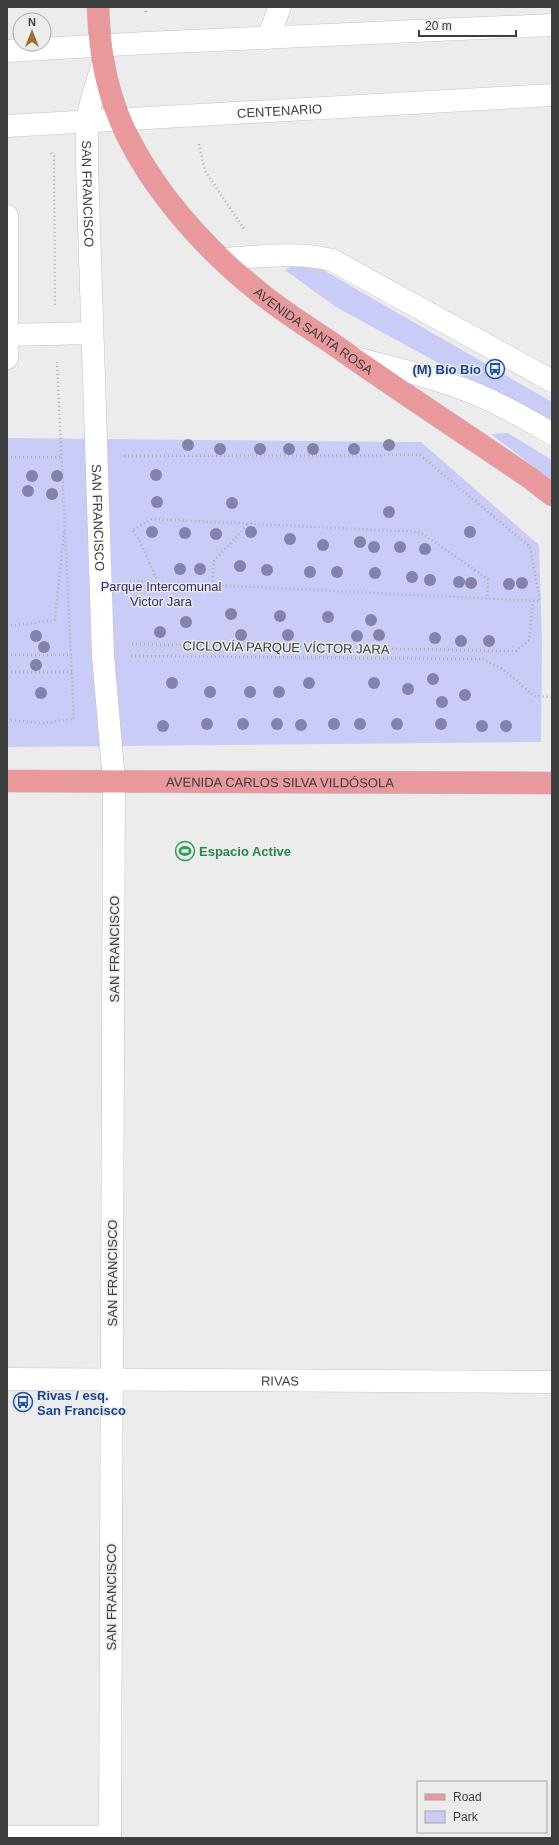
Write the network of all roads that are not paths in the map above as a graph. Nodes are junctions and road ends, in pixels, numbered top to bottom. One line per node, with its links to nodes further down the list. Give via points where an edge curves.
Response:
1 (98, 7): 6 (main road, SAN FRANCISCO)
2 (280, 7): 4 (street)
3 (552, 25): 4 (street)
4 (268, 38): 6 (street)
5 (7, 51): 6 (street)
6 (102, 54): 8 (main road, SAN FRANCISCO); 9 (street, SAN FRANCISCO)
7 (552, 95): 8 (street, CENTENARIO)
8 (120, 120): 9 (street, CENTENARIO); 12 (main road, AVENIDA SANTA ROSA, via 142,163 159,188 189,227)
9 (88, 121): 10 (street, CENTENARIO); 13 (street, SAN FRANCISCO)
10 (7, 126)
11 (8, 216): 14 (street)
12 (221, 259): 15 (main road, AVENIDA SANTA ROSA, via 259,292); 17 (street, via 298,255 332,260)
13 (92, 333): 14 (street); 21 (street, SAN FRANCISCO, via 103,656)
14 (8, 335): 16 (street)
15 (352, 357): 18 (street, via 422,375 475,394 513,411); 19 (main road, AVENIDA SANTA ROSA)
16 (8, 358)
17 (552, 381)
18 (552, 434)
19 (552, 495)
20 (7, 781): 21 (main road, AVENIDA CARLOS SILVA VILDÓSOLA)
21 (114, 781): 22 (main road, AVENIDA CARLOS SILVA VILDÓSOLA); 24 (street, SAN FRANCISCO)
22 (552, 783)
23 (7, 1379): 24 (street, RIVAS)
24 (112, 1379): 25 (street, RIVAS); 27 (street, SAN FRANCISCO)
25 (552, 1382)
26 (7, 1837): 27 (street)
27 (110, 1838)

